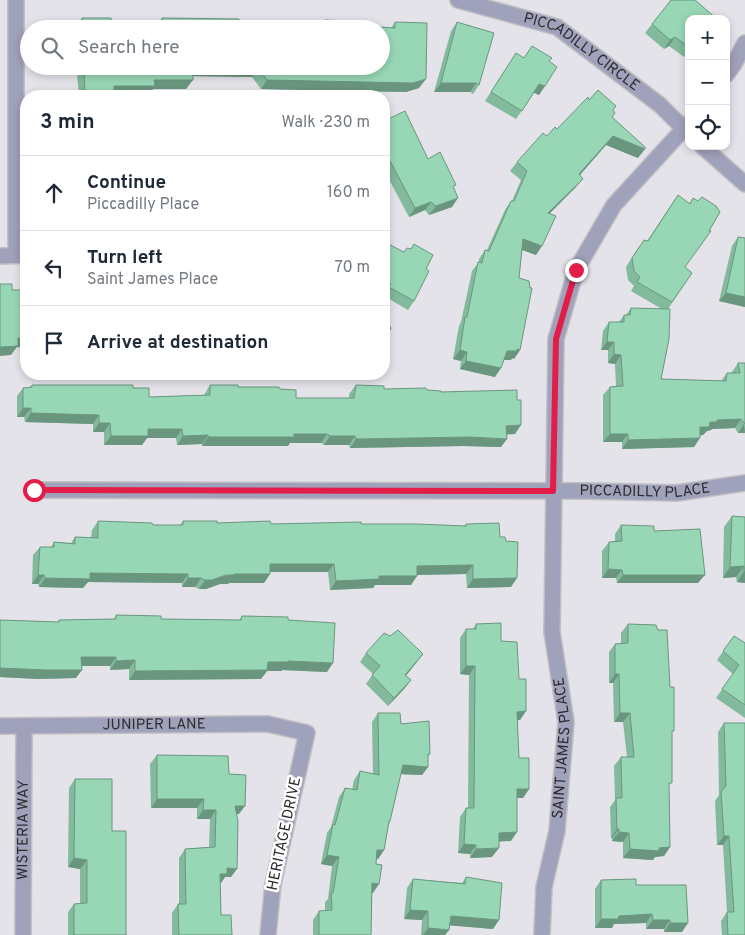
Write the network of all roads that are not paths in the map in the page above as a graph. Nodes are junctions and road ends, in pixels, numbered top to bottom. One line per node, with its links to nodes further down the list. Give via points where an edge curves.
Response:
1 (16, 0): 9 (street)
2 (458, 0): 5 (street, PICCADILLY CIRCLE, via 557,27)
3 (745, 43): 4 (street)
4 (730, 70)
5 (685, 127)
6 (685, 131): 14 (street, SAINT JAMES PLACE, via 614,205 576,270 556,339)
7 (707, 150): 8 (street)
8 (745, 184)
9 (20, 204)
10 (20, 255): 11 (street)
11 (0, 256)
12 (745, 483): 14 (street, PICCADILLY PLACE, via 677,493)
13 (34, 490): 14 (street, PICCADILLY PLACE)
14 (553, 491): 20 (street, SAINT JAMES PLACE, via 552,632 566,722 557,831 544,887)
15 (0, 726): 16 (street, JUNIPER LANE)
16 (24, 726): 17 (street, JUNIPER LANE, via 268,724); 18 (street, WISTERIA WAY)
17 (307, 733): 19 (street, HERITAGE DRIVE, via 273,884)
18 (23, 935)
19 (268, 935)
20 (542, 935)

